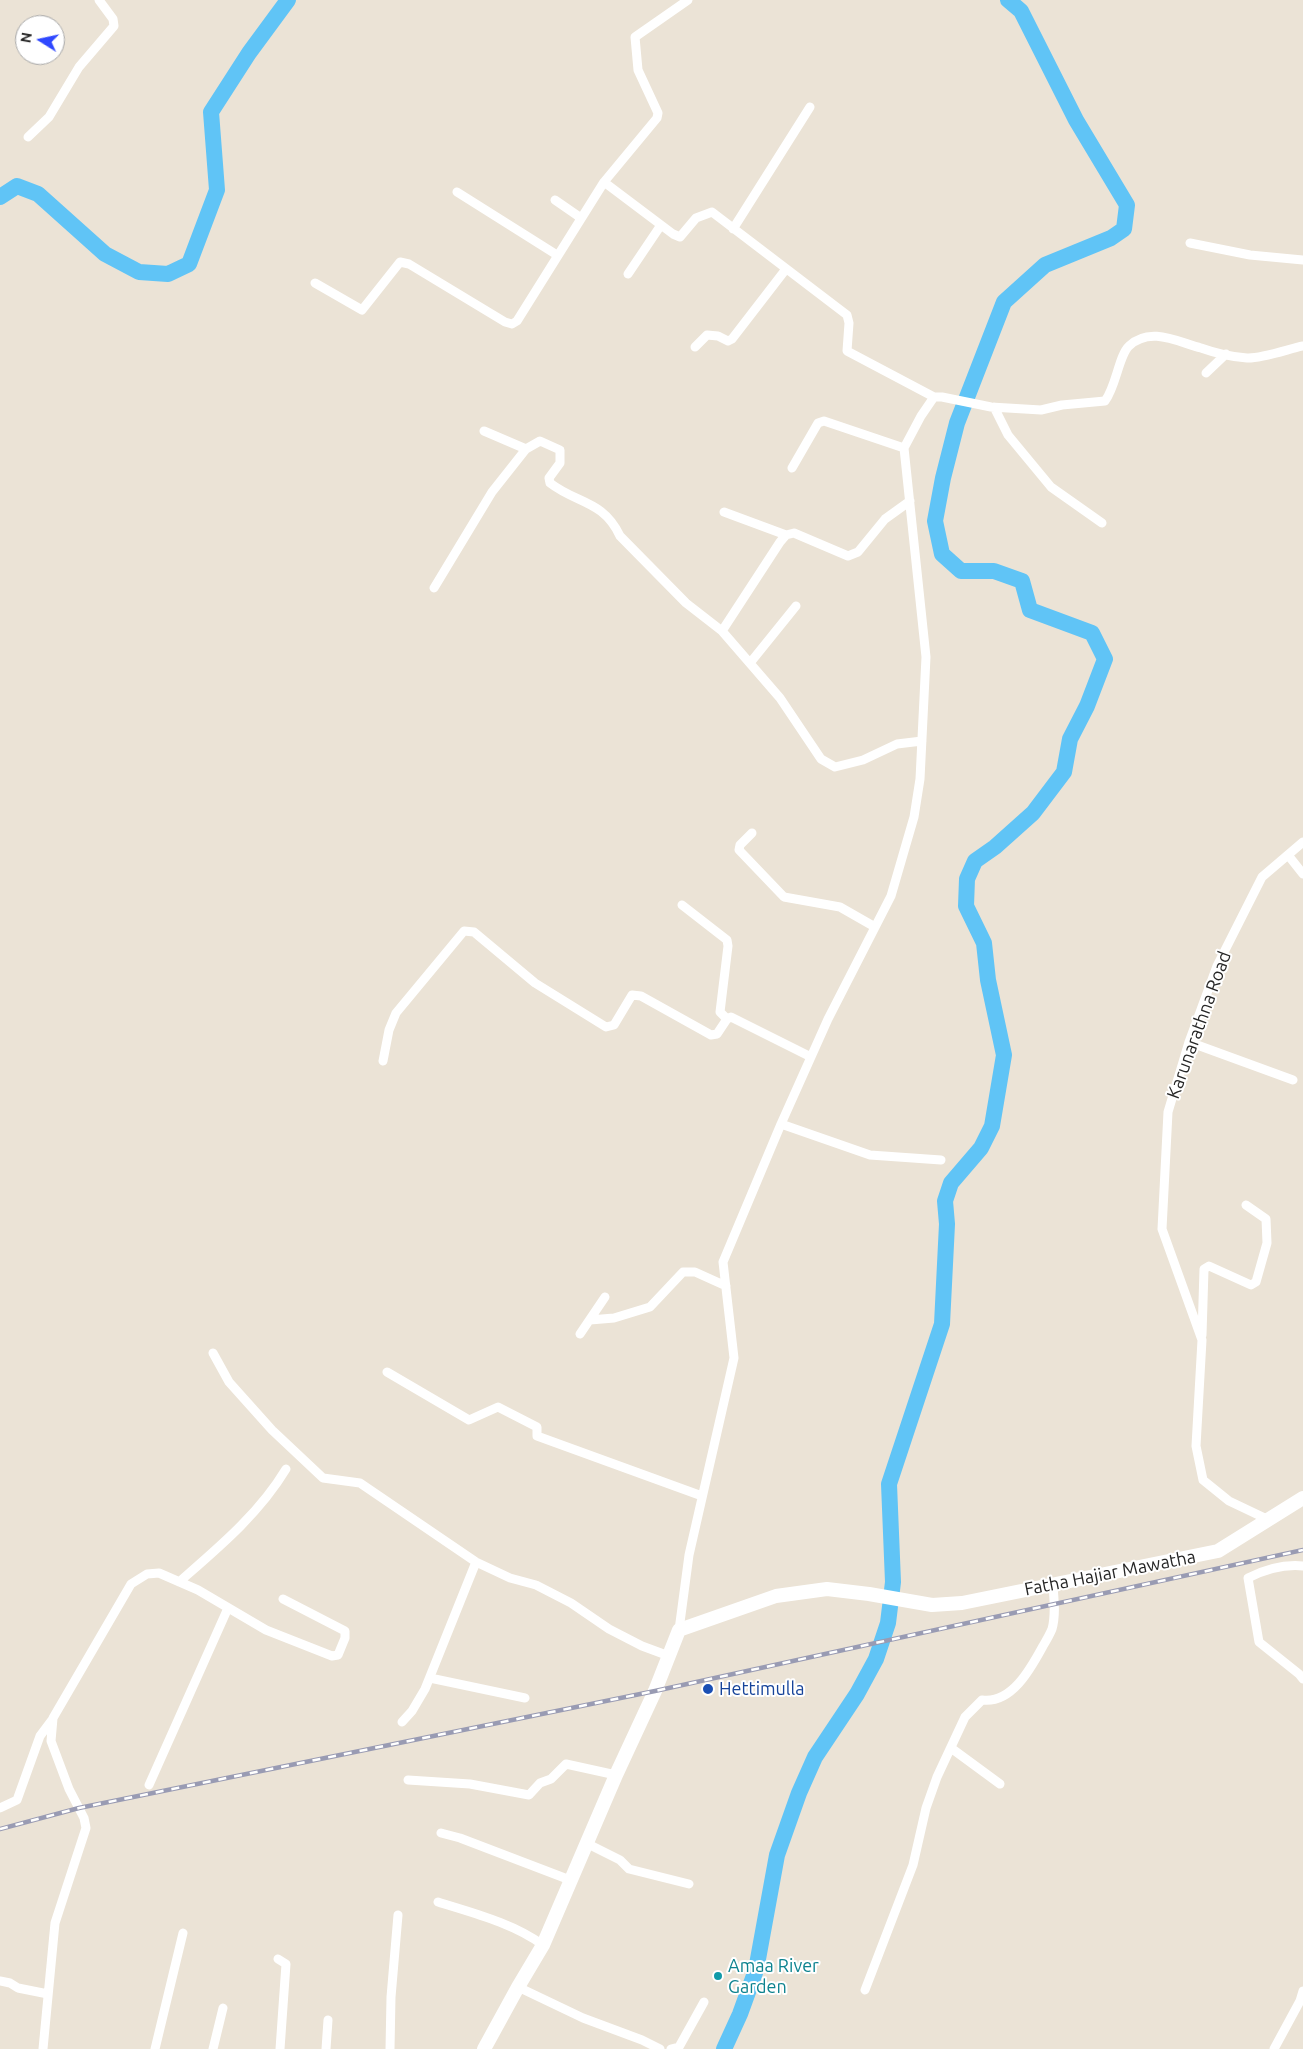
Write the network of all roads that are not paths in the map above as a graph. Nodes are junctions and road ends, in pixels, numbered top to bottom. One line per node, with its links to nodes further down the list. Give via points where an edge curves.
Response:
1 (99, 0): 4 (street, via 114,19 114,26 79,67 49,117)
2 (688, 0): 5 (street, via 635,37 638,70 658,113 657,118)
3 (810, 107): 10 (street)
4 (28, 137)
5 (604, 182): 8 (street); 9 (street)
6 (457, 192): 12 (street)
7 (555, 200): 8 (street)
8 (581, 218): 12 (street)
9 (661, 225): 10 (street, via 680,236 696,218 712,212); 15 (street)
10 (733, 229): 14 (street)
11 (1190, 243): 13 (street, via 1250,255)
12 (557, 255): 16 (street, via 517,321 512,324 409,264 400,262 362,310)
13 (1303, 260)
14 (786, 269): 18 (street, via 732,339 728,341 707,335); 21 (street, via 847,315 846,351)
15 (628, 274)
16 (315, 283)
17 (1303, 346): 19 (street, via 1248,358)
18 (695, 347)
19 (1226, 354): 20 (street); 22 (street, via 1162,336 1149,336 1135,340 1127,348 1111,394 1105,401 1041,410)
20 (1206, 373)
21 (938, 397): 22 (street); 24 (street, via 921,416)
22 (993, 407): 29 (street, via 1008,435 1051,487)
23 (484, 431): 25 (street)
24 (904, 448): 26 (street, via 824,421 818,423); 27 (street)
25 (526, 449): 31 (street, via 492,492); 33 (street, via 540,442 560,450 560,463 549,478 550,483 602,511 614,523 620,536 686,603)
26 (792, 468)
27 (910, 501): 30 (street, via 885,519 853,555 848,556 794,533); 35 (street, via 926,657)
28 (724, 512): 30 (street)
29 (1102, 523)
30 (786, 535): 33 (street)
31 (434, 588)
32 (796, 606): 34 (street)
33 (722, 631): 34 (street)
34 (750, 663): 35 (street, via 780,698 821,759 835,766 863,760 897,744)
35 (922, 741): 41 (street, via 914,817 891,896)
36 (752, 833): 41 (street, via 739,850 784,897 840,907)
37 (1303, 842): 38 (street, Karunarathna Road)
38 (1288, 856): 39 (street); 43 (street, Karunarathna Road, via 1262,877 1217,966)
39 (1303, 874)
40 (682, 905): 42 (street, via 727,940 720,1012)
41 (875, 928): 44 (street)
42 (727, 1018): 44 (street, via 731,1017); 45 (street, via 717,1034 711,1034 641,996 632,995 614,1025 606,1027 535,983 474,932 464,931 396,1013)
43 (1189, 1042): 46 (street); 54 (street, Karunarathna Road, via 1168,1112 1162,1229)
44 (811, 1057): 47 (street)
45 (383, 1061)
46 (1293, 1080)
47 (780, 1124): 48 (street, via 870,1155); 50 (street, via 723,1262)
48 (941, 1160)
49 (1246, 1206): 54 (street, via 1266,1219 1267,1242 1256,1282 1251,1285 1209,1266 1204,1269)
50 (726, 1286): 52 (street, via 695,1272 682,1272 650,1307 614,1318); 58 (street, via 734,1358)
51 (605, 1297): 52 (street)
52 (590, 1320): 53 (street)
53 (580, 1334)
54 (1202, 1340): 60 (street, Karunarathna Road, via 1196,1446 1203,1480 1230,1501)
55 (213, 1353): 61 (street, via 229,1382 272,1430 323,1478 360,1483)
56 (387, 1372): 58 (street, via 469,1420 498,1407 537,1427 537,1436)
57 (286, 1468): 63 (street, via 272,1492)
58 (702, 1496): 67 (street, via 689,1555)
59 (1303, 1498): 60 (main road, Fatha Hajiar Mawatha)
60 (1268, 1520): 64 (main road, Fatha Hajiar Mawatha, via 1218,1551)
61 (476, 1562): 68 (street, via 510,1578 536,1585 610,1629); 69 (street)
62 (1303, 1566): 70 (street, via 1266,1569 1248,1578 1259,1642)
63 (179, 1582): 66 (street); 72 (street, via 159,1573 147,1574 131,1584)
64 (1053, 1586): 67 (main road, Fatha Hajiar Mawatha, via 962,1603 932,1605 827,1589 776,1596); 74 (street, via 1052,1629 1037,1658 1017,1686 1002,1697 982,1700 965,1717)
65 (283, 1599): 66 (street, via 345,1631 338,1655 332,1656 266,1630)
66 (228, 1608): 78 (street)
67 (679, 1630): 68 (main road)
68 (669, 1656): 75 (main road)
69 (430, 1678): 71 (street); 73 (street, via 412,1711)
70 (1303, 1680)
71 (525, 1698)
72 (53, 1718): 79 (street, via 40,1736 17,1800); 93 (street, via 51,1741 86,1828 55,1923)
73 (402, 1722)
74 (951, 1748): 77 (street); 91 (street, via 937,1777 913,1865)
75 (616, 1775): 76 (street, via 566,1764 529,1795 470,1784); 81 (main road)
76 (408, 1780)
77 (1000, 1784)
78 (149, 1785)
79 (0, 1808)
80 (441, 1833): 82 (street)
81 (586, 1843): 82 (main road); 83 (street, via 620,1860 629,1869)
82 (570, 1880): 87 (main road)
83 (689, 1884)
84 (438, 1902): 87 (street, via 529,1935)
85 (398, 1915): 102 (street)
86 (182, 1933): 98 (street)
87 (543, 1945): 90 (main road)
88 (278, 1959): 100 (street, via 286,1964)
89 (0, 1981): 93 (street)
90 (518, 1987): 103 (main road); 104 (street)
91 (865, 1990)
92 (1303, 1991): 106 (street)
93 (48, 1994): 97 (street)
94 (704, 2002): 105 (street, via 679,2047)
95 (223, 2008): 99 (street)
96 (328, 2020): 101 (street)
97 (42, 2049)
98 (156, 2049)
99 (213, 2049)
100 (280, 2049)
101 (326, 2049)
102 (390, 2049)
103 (484, 2049)
104 (660, 2049)
105 (671, 2049)
106 (1274, 2049)

